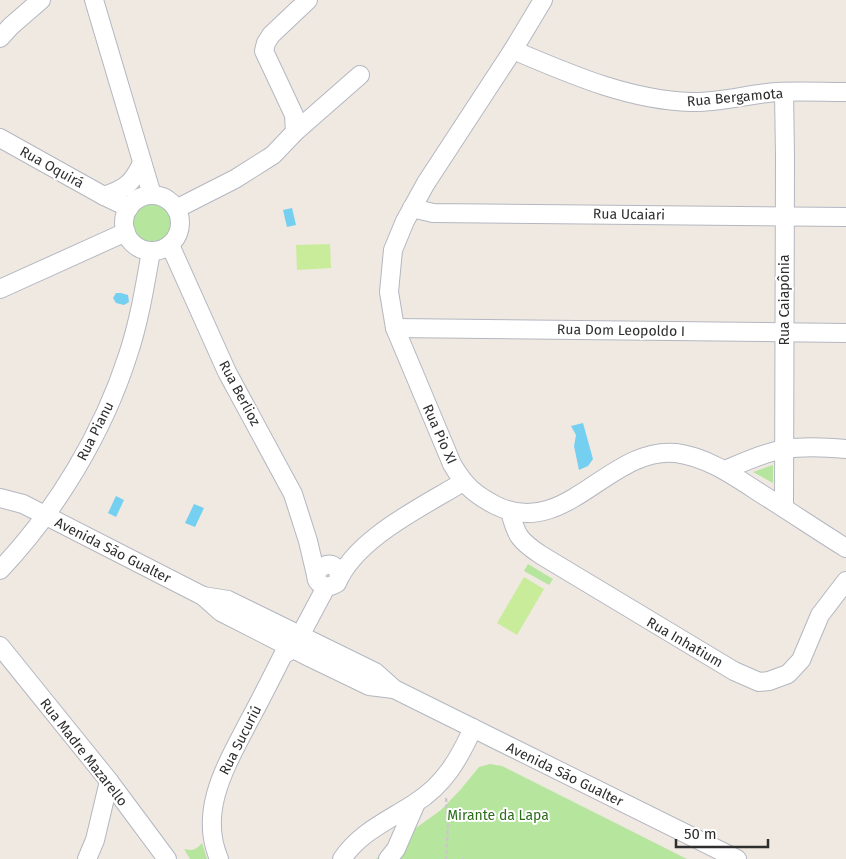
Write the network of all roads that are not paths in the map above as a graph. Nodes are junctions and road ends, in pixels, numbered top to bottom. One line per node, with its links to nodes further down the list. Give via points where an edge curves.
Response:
1 (41, 0): 5 (street)
2 (94, 0): 12 (street)
3 (308, 0): 10 (street, via 271,35 264,50 294,115)
4 (543, 0): 6 (street, Rua Pio XI)
5 (0, 38)
6 (513, 50): 8 (street, Rua Bergamota, via 594,83 672,101 710,102); 16 (street, Rua Pio XI)
7 (360, 75): 10 (street)
8 (784, 92): 9 (street, Rua Bergamota); 18 (street, Rua Caiapônia)
9 (846, 92)
10 (295, 132): 17 (street, via 273,155)
11 (0, 138): 14 (street, Rua Oquirá)
12 (142, 164): 13 (street); 14 (street, via 131,183)
13 (152, 195): 15 (street, via 140,198); 17 (street, via 166,199)
14 (104, 196): 15 (street, Rua Oquirá)
15 (129, 208): 20 (street, via 124,220)
16 (412, 208): 18 (street, Rua Ucaiari, via 433,213); 25 (street, Rua Pio XI, via 400,231 390,273 389,292)
17 (176, 209): 22 (street, via 180,227)
18 (785, 217): 19 (street, Rua Ucaiari); 26 (street, Rua Caiapônia)
19 (846, 218)
20 (126, 232): 21 (street, via 134,244); 24 (street)
21 (151, 251): 22 (street); 23 (street, Rua Pianu)
22 (173, 251): 23 (street); 40 (street, Rua Berlioz, via 227,372 293,494 308,541)
23 (147, 270): 37 (street, Rua Pianu, via 128,355 110,403 73,474)
24 (0, 289)
25 (395, 328): 26 (street, Rua Dom Leopoldo I); 31 (street, Rua Pio XI, via 452,464)
26 (784, 333): 27 (street, Rua Dom Leopoldo I); 28 (street, Rua Caiapônia)
27 (846, 333)
28 (785, 449): 29 (street); 30 (street); 35 (street, Rua Caiapônia)
29 (846, 449)
30 (725, 470): 35 (street, Rua Pio XI); 36 (street, Rua Pio XI, via 689,455 652,454 624,466 559,506 533,512)
31 (463, 482): 36 (street, Rua Pio XI, via 488,501); 40 (street, Rua Sucuriú, via 376,536)
32 (0, 486): 34 (street, Avenida São Gualter)
33 (0, 498): 34 (street, Avenida São Gualter)
34 (23, 504): 37 (street, Avenida São Gualter)
35 (784, 508): 38 (street, Rua Pio XI)
36 (510, 511): 41 (street, Rua Inhatium, via 521,540 541,556 734,671 759,682 779,678 796,667 802,660 820,615)
37 (44, 515): 39 (street, Rua Pianu); 42 (street, Avenida São Gualter, via 203,596 228,600)
38 (846, 548)
39 (0, 570)
40 (326, 575): 42 (street, Rua Sucuriú)
41 (846, 581)
42 (289, 643): 44 (street, Avenida São Gualter, via 376,672 394,689); 49 (street, Rua Sucuriú, via 224,768 216,792 212,827)
43 (0, 646): 45 (street, Rua Madre Mazarello)
44 (473, 728): 46 (street, via 462,754 444,779); 52 (street, Avenida São Gualter)
45 (108, 781): 47 (street, via 95,840); 48 (street, Rua Madre Mazarello)
46 (416, 803): 50 (street, via 365,835); 51 (street, via 396,849)
47 (87, 859)
48 (167, 859)
49 (218, 859)
50 (342, 859)
51 (388, 859)
52 (737, 859)

